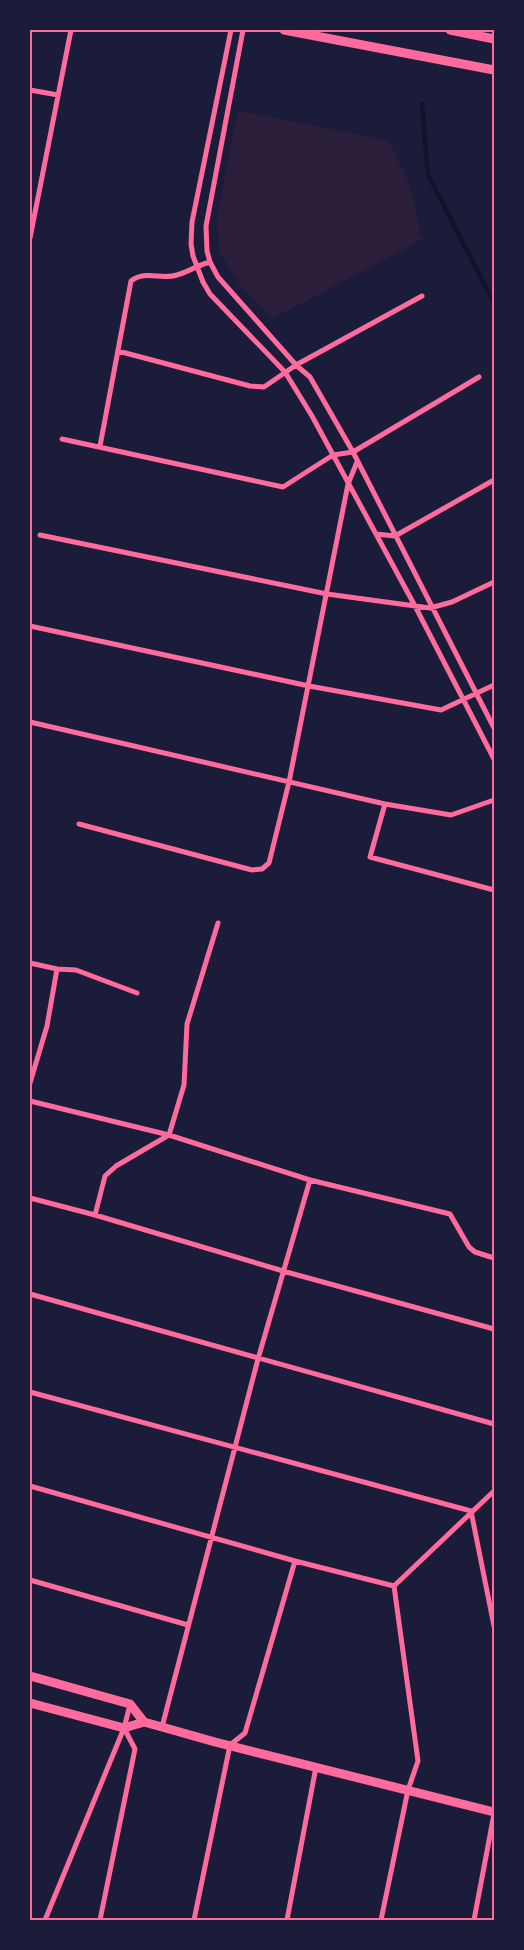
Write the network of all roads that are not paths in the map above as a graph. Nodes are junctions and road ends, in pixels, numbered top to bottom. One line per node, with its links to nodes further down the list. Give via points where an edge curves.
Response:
1 (71, 30): 9 (street)
2 (231, 30): 13 (street, via 192,222 191,244)
3 (243, 30): 12 (street, via 206,226)
4 (284, 30): 7 (street)
5 (450, 30): 6 (street)
6 (494, 39)
7 (494, 70)
8 (30, 90): 9 (street)
9 (58, 95): 10 (street)
10 (32, 211): 11 (street)
11 (30, 238)
12 (210, 262): 13 (street); 16 (street, via 227,289)
13 (196, 266): 15 (street, via 176,276 139,275 131,281); 17 (street, via 210,294)
14 (422, 296): 16 (street)
15 (118, 351): 17 (street, via 250,386 264,387); 20 (street)
16 (296, 365): 17 (street); 21 (street, via 310,377)
17 (284, 372): 22 (street)
18 (479, 377): 21 (street)
19 (62, 439): 20 (street)
20 (100, 446): 22 (street, via 283,487)
21 (353, 452): 22 (street); 23 (street)
22 (333, 455): 25 (street)
23 (357, 462): 25 (street); 28 (street)
24 (494, 480): 28 (street)
25 (348, 484): 26 (street); 30 (street)
26 (376, 534): 28 (street); 31 (street)
27 (40, 535): 30 (street)
28 (395, 536): 32 (street)
29 (494, 582): 32 (street)
30 (327, 594): 31 (street); 35 (street)
31 (414, 606): 32 (street); 37 (street)
32 (432, 608): 36 (street)
33 (30, 626): 35 (street)
34 (494, 685): 36 (street)
35 (309, 686): 37 (street, via 442,710); 41 (street)
36 (476, 693): 37 (street); 39 (street)
37 (462, 700): 40 (street)
38 (30, 722): 41 (street)
39 (494, 728)
40 (494, 759)
41 (290, 782): 43 (street); 44 (street, via 269,863 262,869 252,870)
42 (494, 800): 43 (street, via 451,815)
43 (385, 804): 45 (street, via 370,857)
44 (79, 824)
45 (494, 890)
46 (218, 923): 52 (street, via 187,1024 184,1085)
47 (30, 963): 48 (street)
48 (57, 969): 49 (street, via 76,970); 50 (street)
49 (138, 993)
50 (30, 1083)
51 (30, 1101): 52 (street)
52 (169, 1135): 53 (street); 55 (street, via 105,1176)
53 (310, 1180): 56 (street, via 450,1214 475,1252); 57 (street)
54 (30, 1198): 55 (street)
55 (95, 1215): 57 (street)
56 (494, 1258)
57 (283, 1271): 59 (street); 60 (street)
58 (30, 1294): 60 (street)
59 (494, 1329)
60 (258, 1359): 62 (street); 63 (street)
61 (30, 1392): 63 (street)
62 (494, 1424)
63 (235, 1449): 66 (street); 67 (street)
64 (30, 1486): 67 (street)
65 (494, 1491): 66 (street)
66 (471, 1512): 70 (street); 72 (street)
67 (213, 1537): 68 (street); 71 (street)
68 (296, 1561): 70 (street); 79 (street, via 245,1733)
69 (30, 1580): 71 (street)
70 (394, 1586): 81 (street, via 418,1760)
71 (188, 1625): 77 (street)
72 (494, 1626)
73 (30, 1676): 75 (street)
74 (30, 1703): 78 (street)
75 (130, 1704): 76 (street); 78 (street)
76 (144, 1722): 77 (street); 78 (street)
77 (162, 1726): 79 (street)
78 (124, 1728): 83 (street); 84 (street, via 135,1749)
79 (230, 1745): 80 (street); 85 (street)
80 (316, 1767): 81 (street); 86 (street)
81 (408, 1790): 82 (street); 87 (street)
82 (494, 1813): 88 (street)
83 (45, 1920)
84 (100, 1920)
85 (194, 1920)
86 (287, 1920)
87 (381, 1920)
88 (474, 1920)

